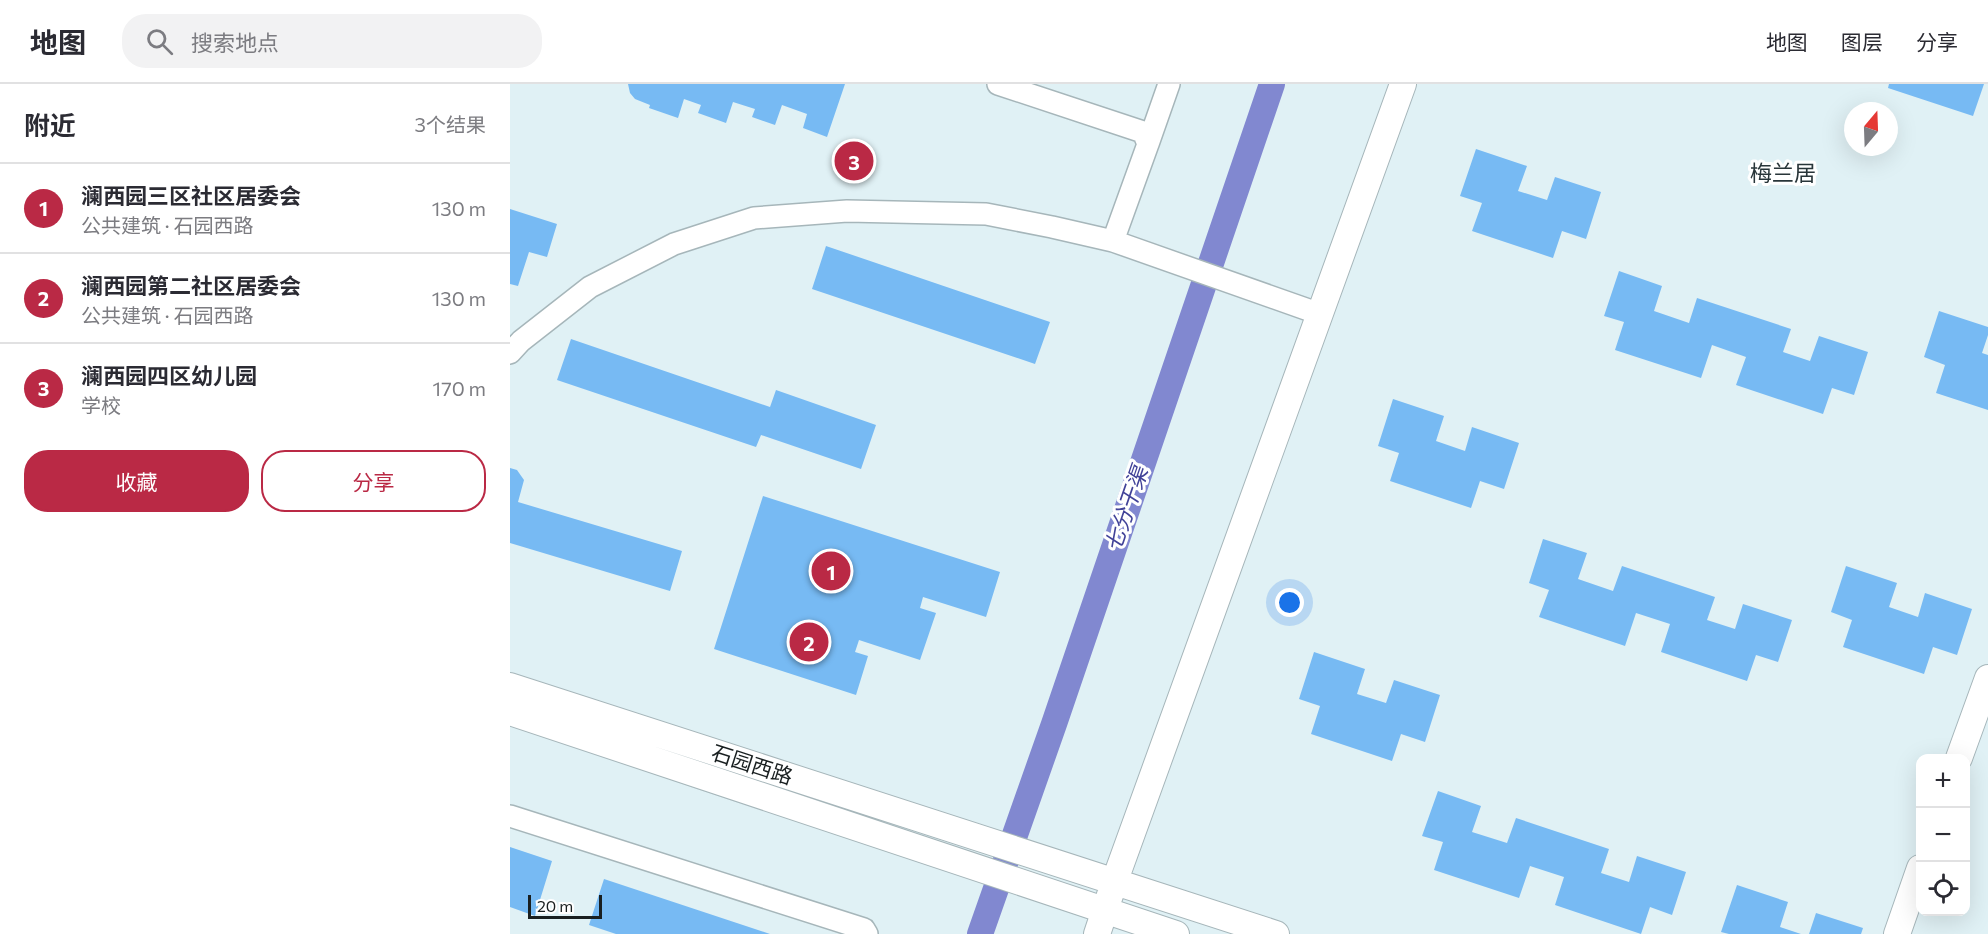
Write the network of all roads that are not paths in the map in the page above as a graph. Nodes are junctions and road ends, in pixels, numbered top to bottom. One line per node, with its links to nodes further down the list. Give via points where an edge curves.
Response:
1 (998, 84): 4 (street, via 1143,132)
2 (1169, 84): 4 (street)
3 (1403, 84): 6 (street)
4 (1148, 144): 5 (street)
5 (1113, 241): 6 (street); 7 (street, via 986,214 847,211 754,218 674,244 590,287)
6 (1320, 314): 14 (street)
7 (510, 353)
8 (1988, 678): 11 (street)
9 (510, 686): 14 (street, 石园西路)
10 (510, 712): 15 (street, 石园西路, via 1016,882)
11 (1961, 754)
12 (510, 816): 16 (street, via 864,929)
13 (1916, 879): 19 (street)
14 (1114, 883): 15 (street); 18 (street)
15 (1101, 923): 17 (street)
16 (867, 934)
17 (1176, 934)
18 (1276, 934)
19 (1897, 934)

